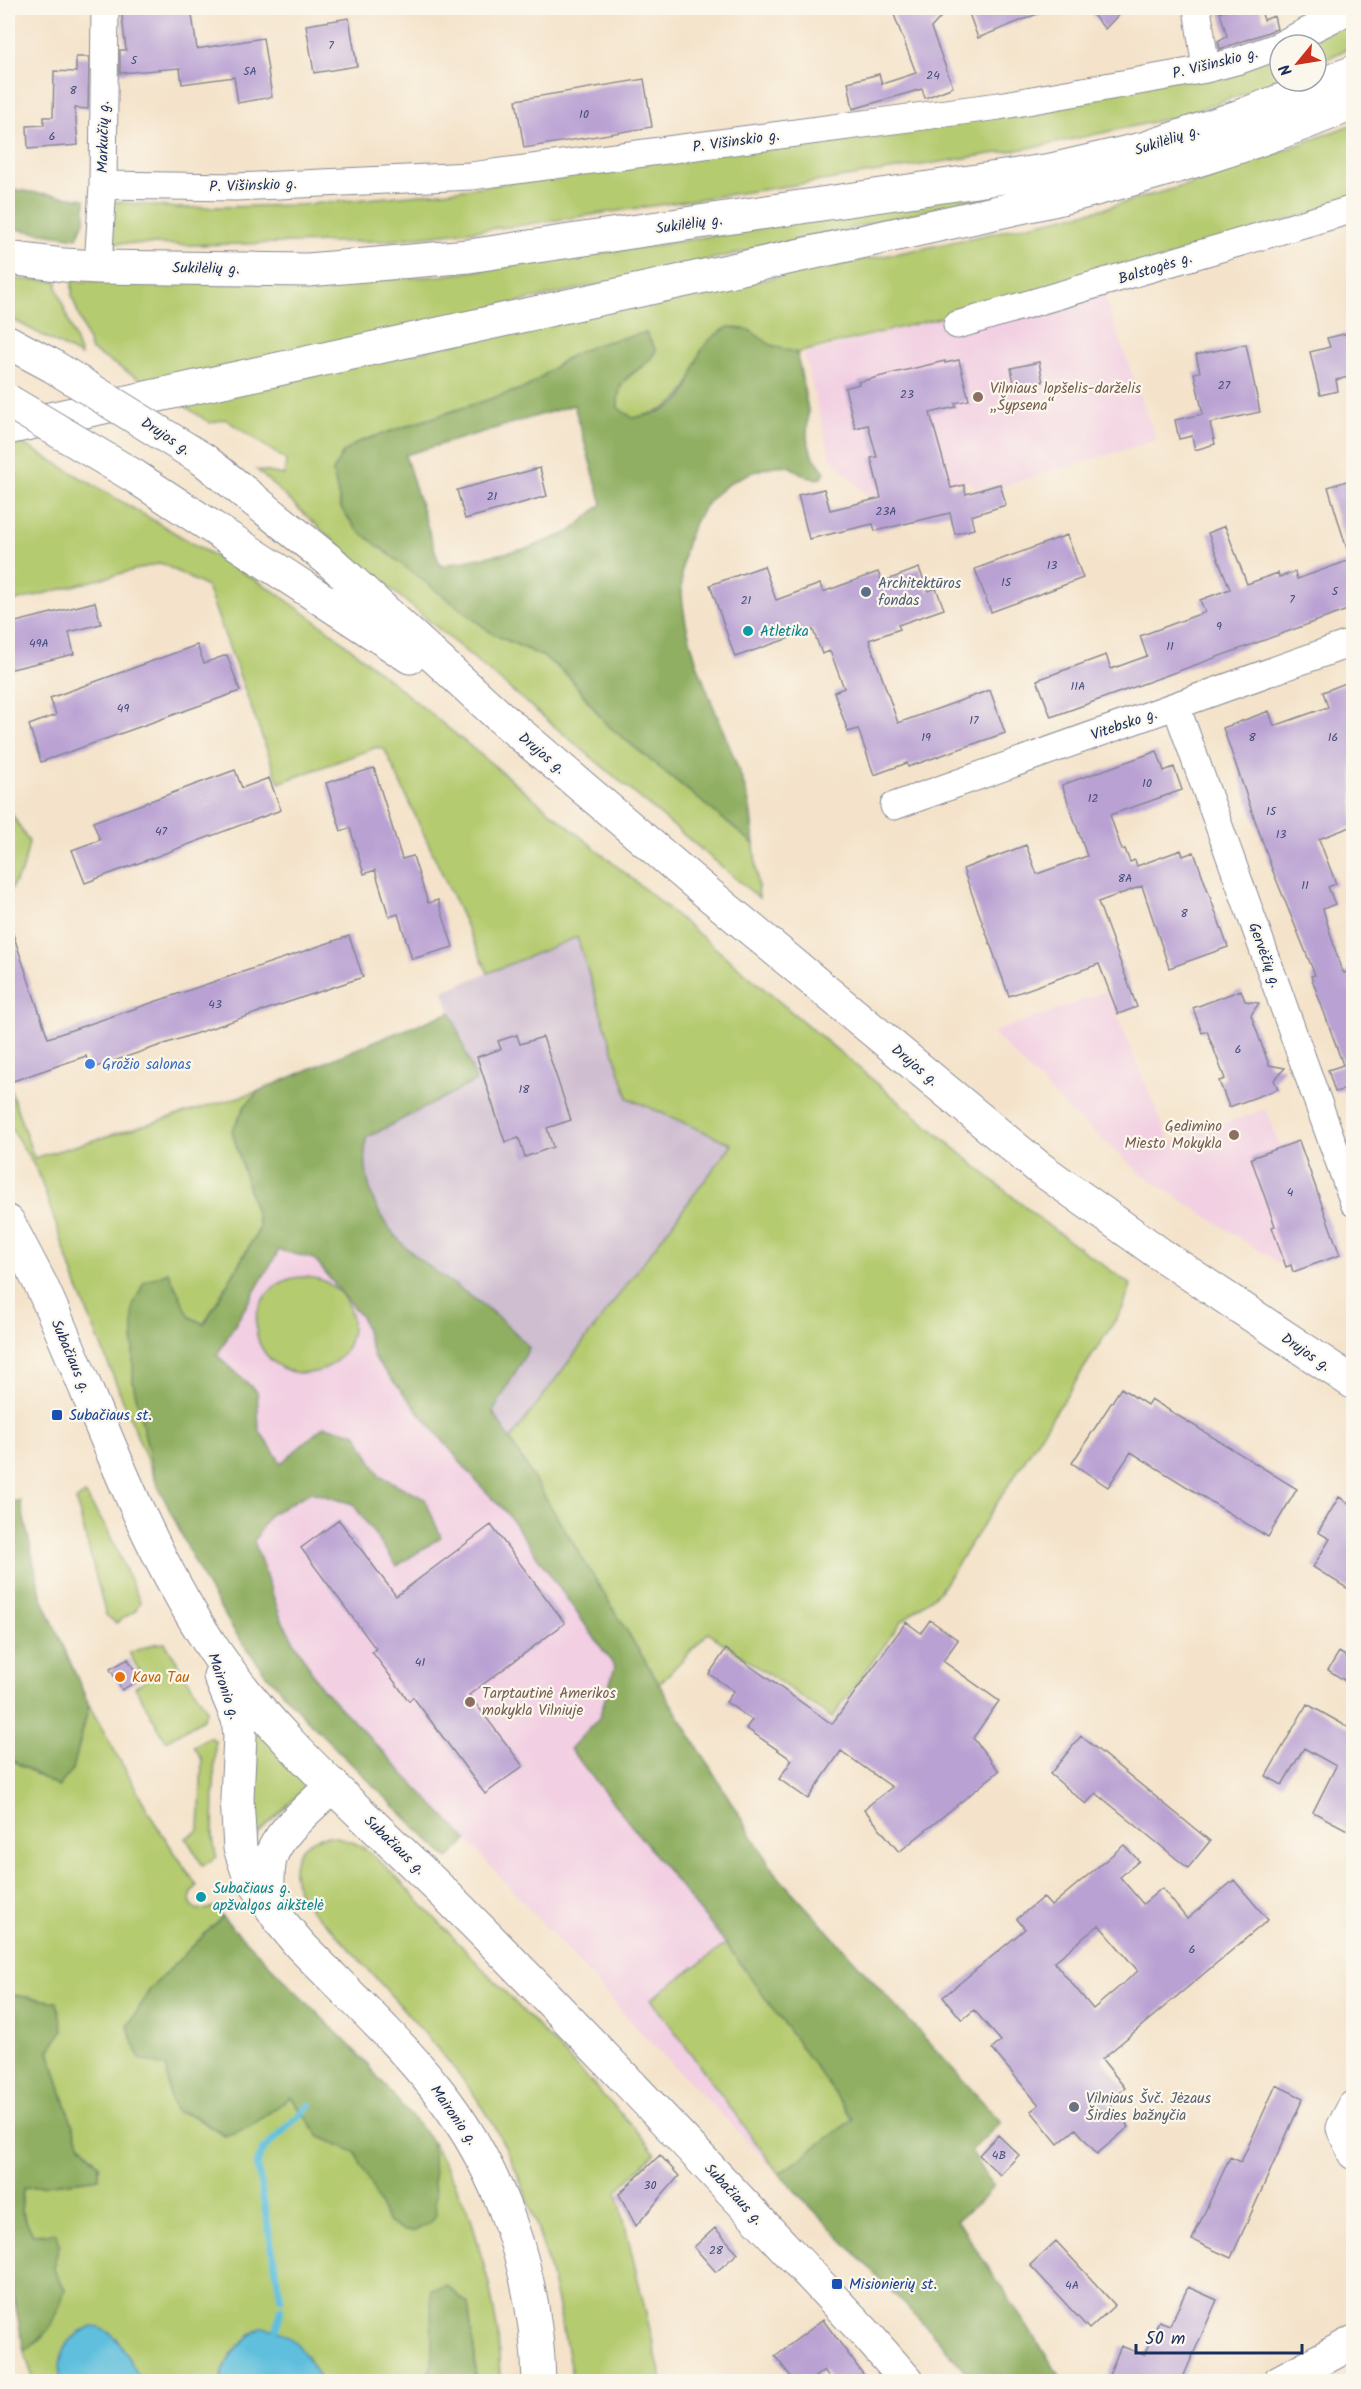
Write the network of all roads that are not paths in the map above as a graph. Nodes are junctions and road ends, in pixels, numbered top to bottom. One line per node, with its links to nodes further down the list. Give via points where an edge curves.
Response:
1 (105, 8): 7 (street, Markučių g.)
2 (1197, 8): 4 (street)
3 (1353, 8): 4 (street, P. Višinskio g., via 1276,47)
4 (1206, 69): 7 (street, P. Višinskio g., via 999,106 471,176 236,187)
5 (1353, 72): 10 (main road, Sukilėlių g., via 1146,148 1051,170 469,256 308,270)
6 (1353, 103): 14 (main road, via 1231,150 1150,176 1053,200)
7 (103, 185): 10 (street, Markučių g.)
8 (1353, 208): 11 (street, Balstogės g.)
9 (8, 258): 10 (main road, Sukilėlių g.)
10 (98, 267)
11 (957, 325)
12 (8, 342): 17 (main road, Drujos g., bridge, via 204,460 330,561)
13 (8, 400): 17 (main road, Drujos g., bridge, via 134,476)
14 (8, 428)
15 (1353, 642): 16 (street, Vitebsko g.)
16 (1176, 706): 18 (street, Vitebsko g.); 19 (street, Gervėčių g.)
17 (499, 716): 21 (main road, Drujos g., via 1038,1167)
18 (894, 806)
19 (1353, 1203)
20 (8, 1222): 22 (main road, Subačiaus g., via 43,1290 161,1558)
21 (1353, 1383)
22 (209, 1643): 23 (main road, Subačiaus g., via 256,1703); 24 (main road, Maironio g., via 238,1719 240,1848 248,1872)
23 (333, 1785): 24 (main road, via 277,1844 270,1859); 29 (main road, Subačiaus g., via 549,1999)
24 (268, 1901): 28 (main road, Maironio g., via 300,1945 434,2086 480,2153 512,2227 524,2272)
25 (1353, 2107): 26 (main road, via 1343,2128)
26 (1353, 2153)
27 (1353, 2342): 30 (main road)
28 (539, 2382)
29 (908, 2382)
30 (1279, 2382)

